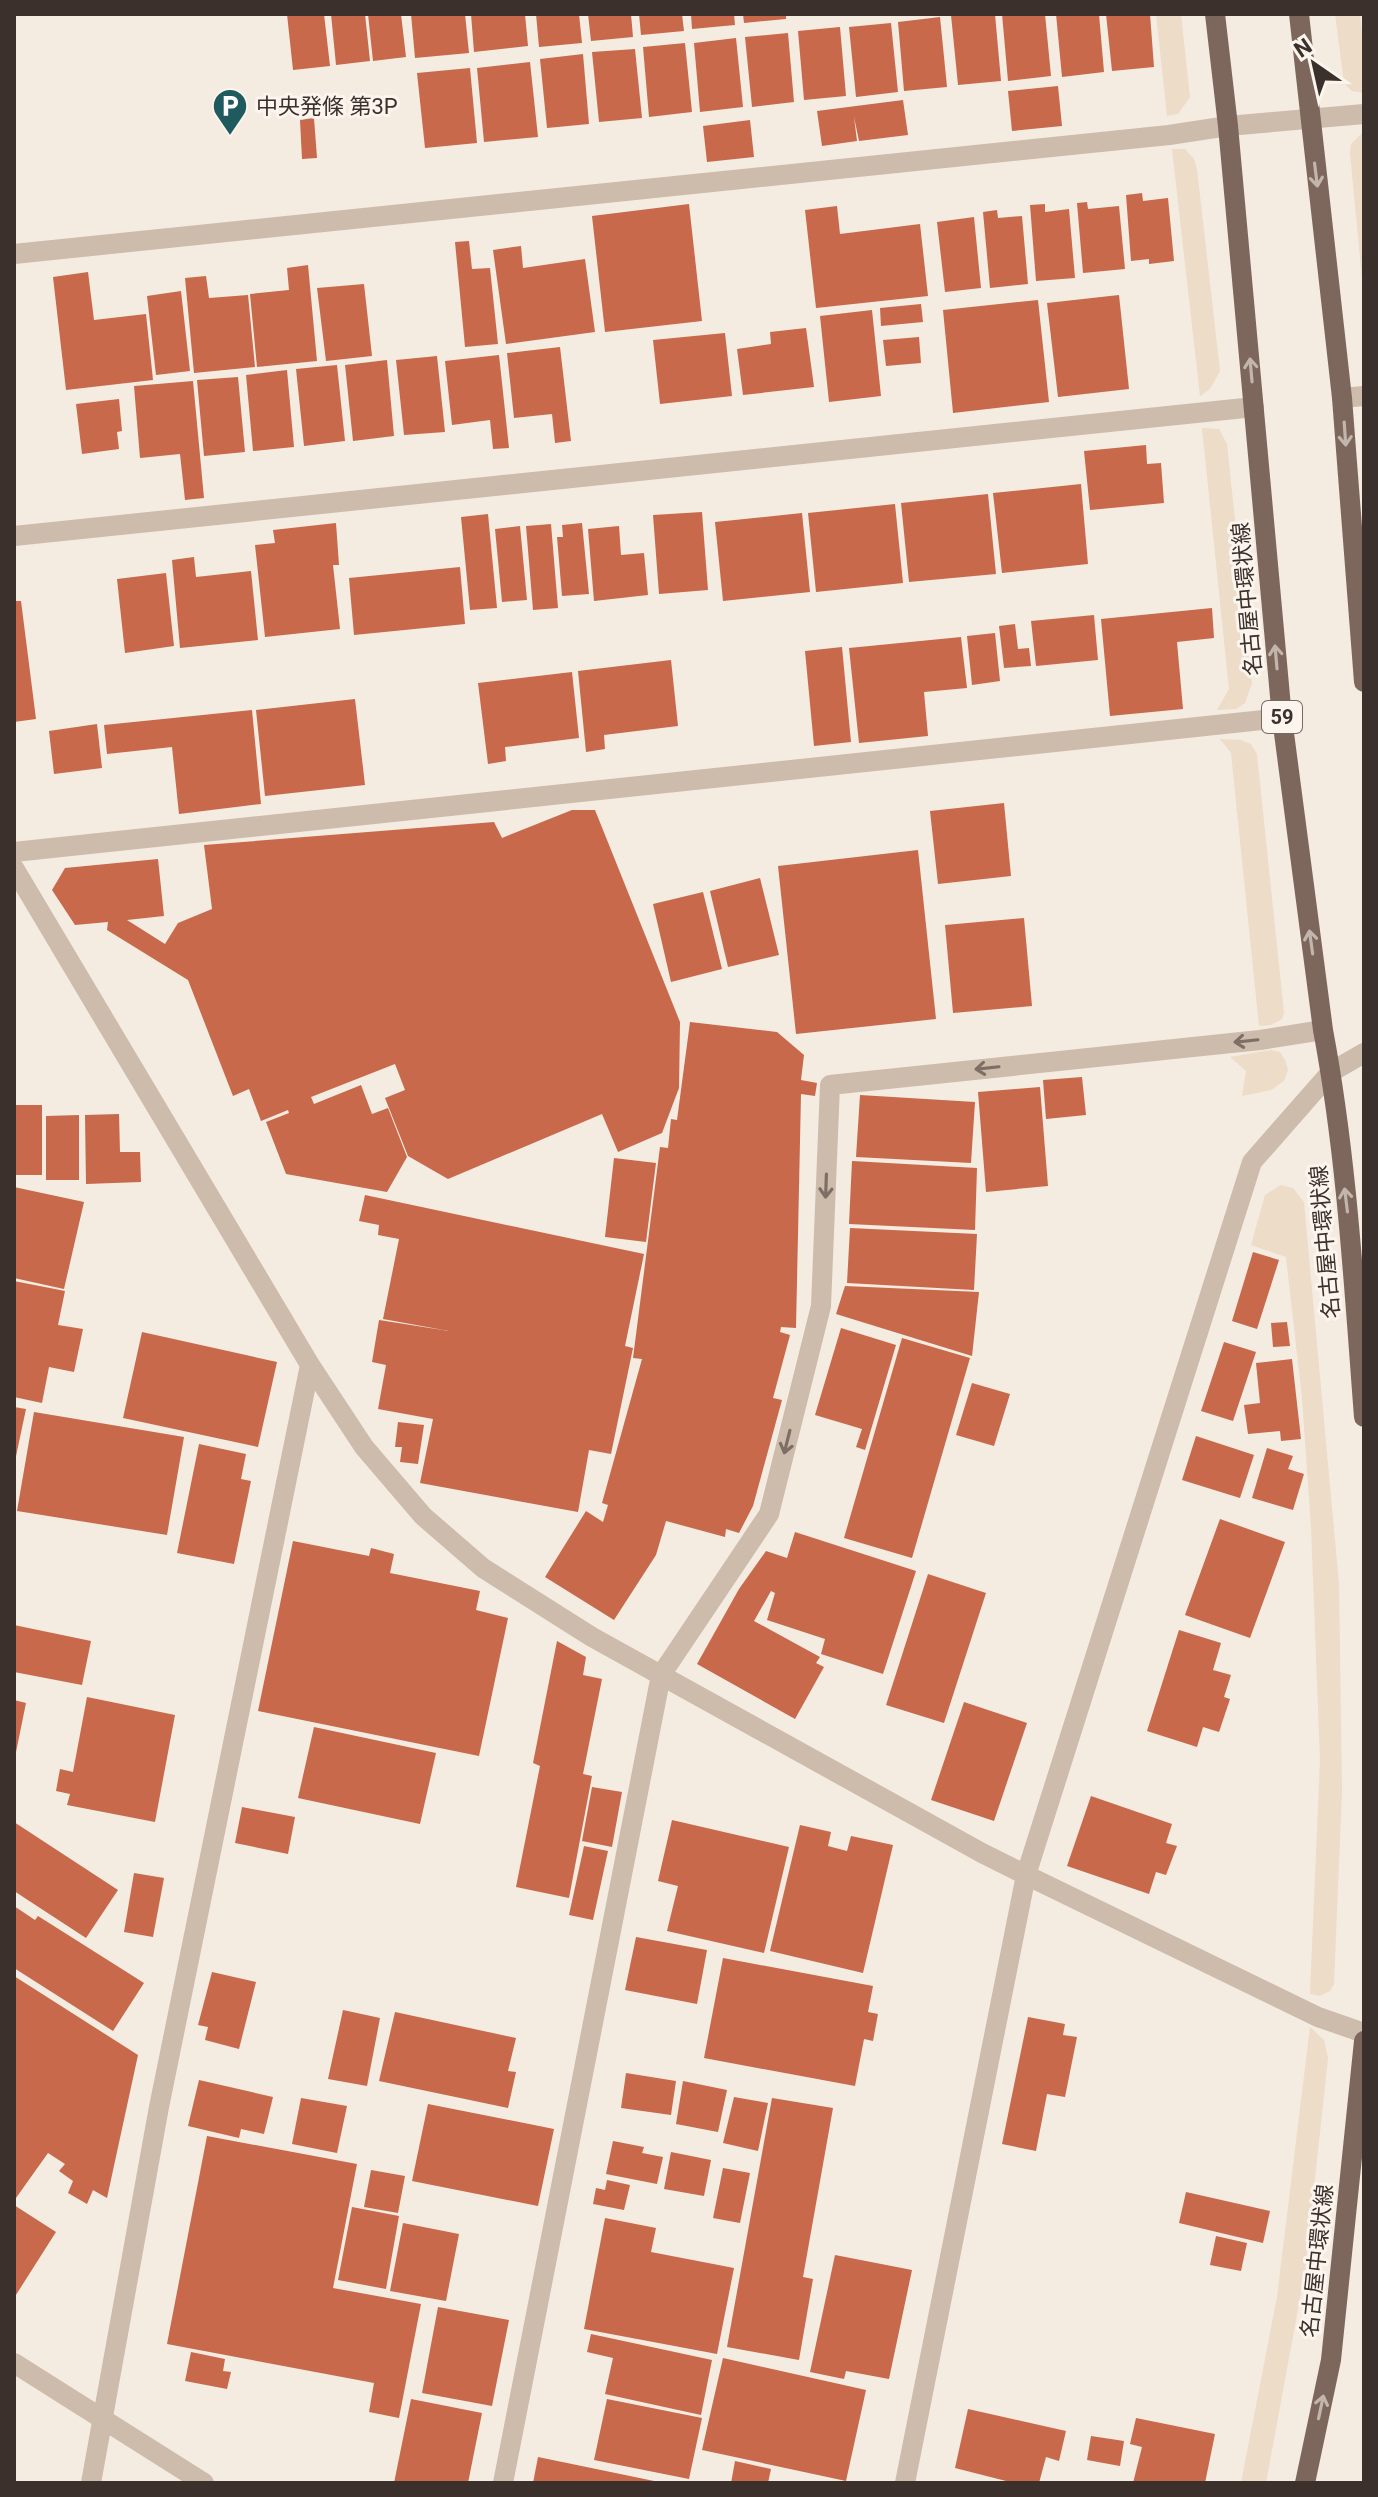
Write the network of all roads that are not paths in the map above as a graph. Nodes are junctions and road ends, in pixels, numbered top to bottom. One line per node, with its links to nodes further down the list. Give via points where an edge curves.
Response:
1 (1215, 14): 5 (main road, 名古屋中環状線 / 59)
2 (1299, 14): 4 (main road)
3 (1364, 114): 4 (street)
4 (1309, 120): 5 (street); 8 (main road, one-way to 8)
5 (1228, 126): 6 (street); 9 (main road, 名古屋中環状線 / 59, one-way to 5)
6 (14, 254)
7 (1364, 396): 8 (street)
8 (1342, 398): 11 (main road, one-way to 11)
9 (1254, 407): 10 (street); 12 (main road, 名古屋中環状線 / 59, one-way to 9)
10 (14, 536)
11 (1364, 682)
12 (1282, 718): 13 (street); 15 (main road, 名古屋中環状線 / 59, one-way to 12)
13 (14, 852)
14 (14, 868): 18 (street)
15 (1323, 1030): 17 (main road, 名古屋中環状線 / 59); 20 (street, one-way to 20, via 830,1085 821,1306 769,1514)
16 (1364, 1053): 17 (street)
17 (1331, 1072): 19 (main road, 名古屋中環状線 / 59, one-way to 17); 21 (street, via 1252,1162)
18 (310, 1365): 20 (street, via 364,1447 423,1516 483,1568); 25 (street, via 159,2107)
19 (1364, 1417)
20 (661, 1675): 21 (street); 28 (street)
21 (1026, 1875): 22 (street, via 1318,2017); 29 (street)
22 (1364, 2033)
23 (1364, 2041): 30 (main road, 名古屋中環状線, one-way to 23, via 1331,2360)
24 (14, 2363): 25 (street)
25 (103, 2420): 26 (street); 27 (street)
26 (91, 2483)
27 (204, 2483)
28 (503, 2483)
29 (905, 2483)
30 (1305, 2483)

